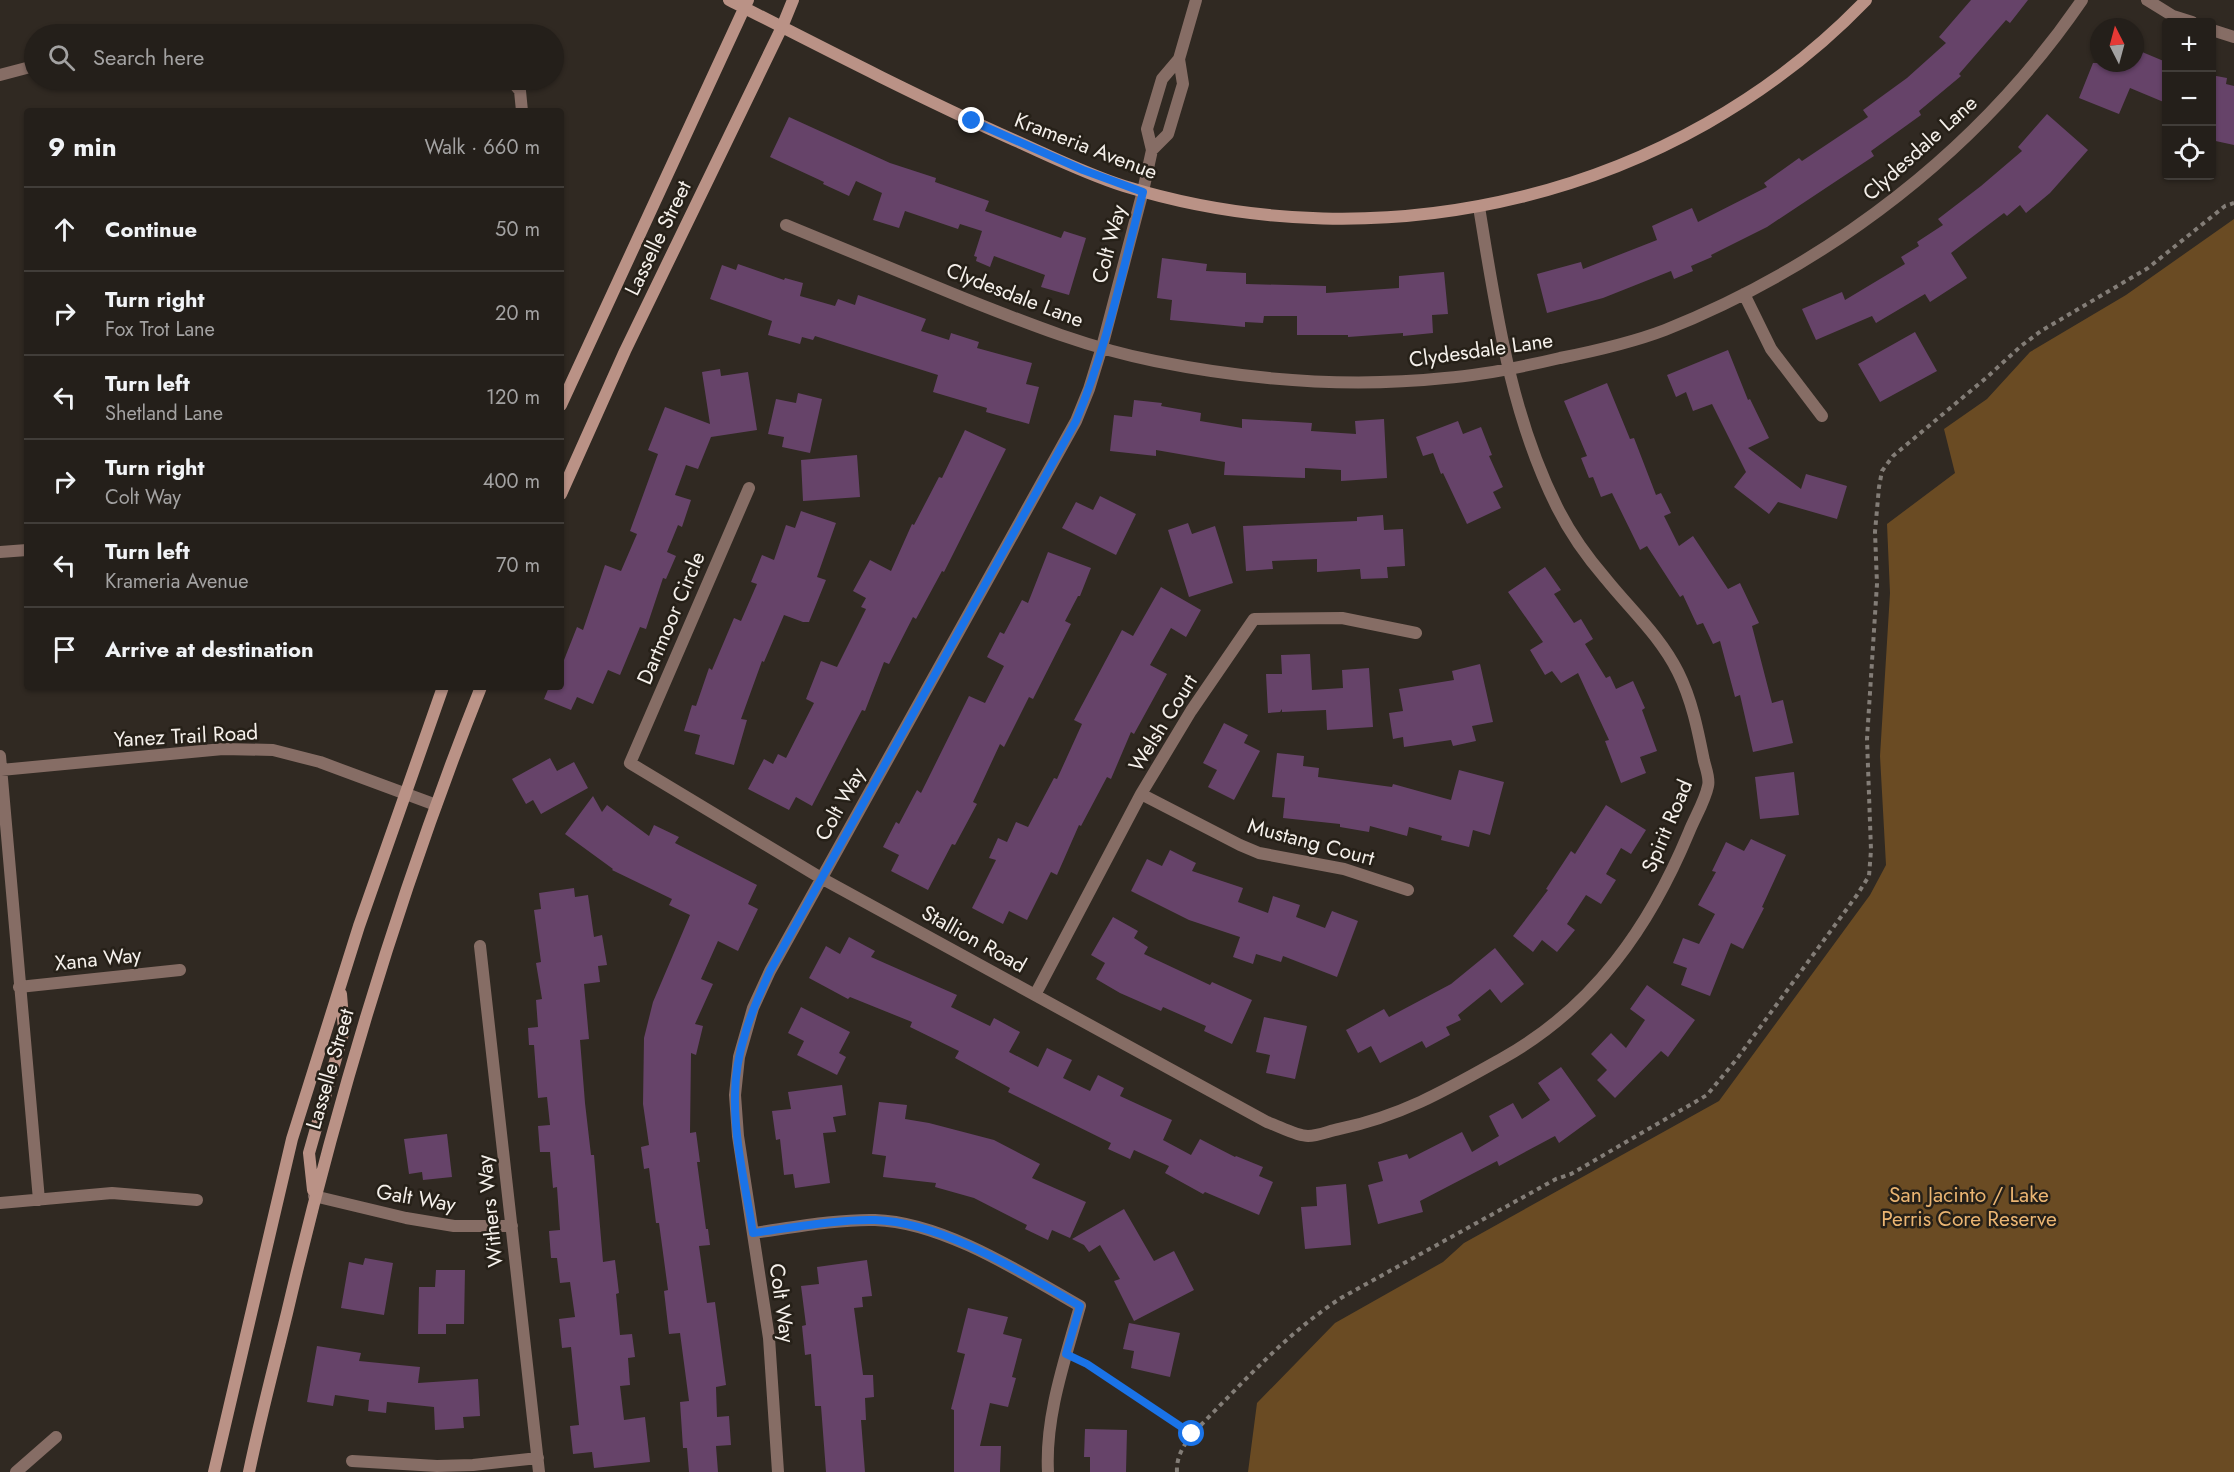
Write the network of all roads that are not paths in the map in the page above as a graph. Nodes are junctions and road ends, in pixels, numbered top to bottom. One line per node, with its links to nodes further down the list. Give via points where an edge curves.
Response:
1 (729, 0): 7 (main road, Krameria Avenue)
2 (793, 0): 9 (main road, Lasselle Street)
3 (1196, 0): 12 (street)
4 (1866, 0): 19 (main road, Krameria Avenue, via 1747,99 1702,127 1589,178)
5 (2082, 0): 21 (street, Clydesdale Lane, via 2026,75 1926,174 1858,228 1797,267)
6 (2147, 0): 8 (street)
7 (746, 4): 9 (main road, Krameria Avenue); 24 (main road, Lasselle Street)
8 (2179, 18)
9 (782, 27): 18 (main road, Krameria Avenue, via 972,121); 26 (main road, Lasselle Street, via 625,351)
10 (2216, 32): 11 (street)
11 (2234, 37)
12 (1179, 59): 17 (street, via 1162,79 1148,129); 17 (street, via 1183,84 1168,134)
13 (24, 69): 14 (street)
14 (0, 75)
15 (519, 90): 16 (street)
16 (522, 108)
17 (1152, 150): 18 (street, Colt Way)
18 (1143, 192): 19 (main road, Krameria Avenue, via 1225,210 1305,218 1380,219); 22 (street, Colt Way)
19 (1479, 207): 23 (street, Spirit Road)
20 (786, 225): 22 (street, Clydesdale Lane, via 1024,322)
21 (1744, 294): 23 (street, Clydesdale Lane, via 1665,330 1615,346); 25 (street, via 1770,349)
22 (1102, 347): 23 (street, Clydesdale Lane, via 1165,363 1258,377 1327,382 1422,380); 39 (street, Colt Way, via 1076,421)
23 (1507, 369): 46 (street, Spirit Road, via 1523,425 1558,509 1605,578 1651,629 1679,674 1694,711 1709,784 1678,858 1638,930 1613,966 1560,1021 1533,1041 1425,1101 1348,1127)
24 (564, 398)
25 (1822, 416)
26 (564, 487)
27 (748, 488): 34 (street, Dartmoor Circle)
28 (24, 550): 29 (street)
29 (0, 552)
30 (1416, 633): 37 (street, Welsh Court, via 1342,618 1254,619 1191,711)
31 (442, 690): 36 (main road, Lasselle Street)
32 (481, 690): 38 (main road, Lasselle Street)
33 (0, 756): 35 (street)
34 (630, 763): 39 (street, Stallion Road)
35 (1, 770): 36 (street, Yanez Trail Road, via 223,749 273,750 320,762); 43 (street)
36 (404, 794): 38 (street, Yanez Trail Road); 44 (main road, Lasselle Street)
37 (1142, 794): 40 (street, Mustang Court, via 1259,853 1344,869); 45 (street, Welsh Court)
38 (436, 805): 47 (main road, Lasselle Street, via 362,1029)
39 (821, 878): 45 (street, Stallion Road); 52 (street, Colt Way, via 753,1008 739,1057 737,1126)
40 (1408, 891)
41 (480, 946): 51 (street, Withers Way)
42 (180, 970): 43 (street, Xana Way)
43 (19, 987): 48 (street)
44 (340, 987): 47 (main road, via 344,1030 309,1153); 57 (main road, Lasselle Street, via 292,1139)
45 (1035, 995): 46 (street, Stallion Road, via 1267,1122)
46 (1306, 1136)
47 (314, 1196): 51 (street, Galt Way, via 454,1226); 58 (main road, Lasselle Street)
48 (39, 1200): 49 (street, via 112,1193); 50 (street)
49 (197, 1200)
50 (0, 1203)
51 (512, 1226): 54 (street, Withers Way)
52 (753, 1233): 60 (street, Colt Way, via 768,1338); 61 (street, via 875,1220 911,1225 959,1242 1080,1306 1052,1419)
53 (56, 1437): 56 (street)
54 (538, 1458): 55 (street, via 455,1466); 59 (street, Withers Way)
55 (352, 1461)
56 (16, 1472)
57 (214, 1472)
58 (249, 1472)
59 (539, 1472)
60 (778, 1472)
61 (1048, 1472)

